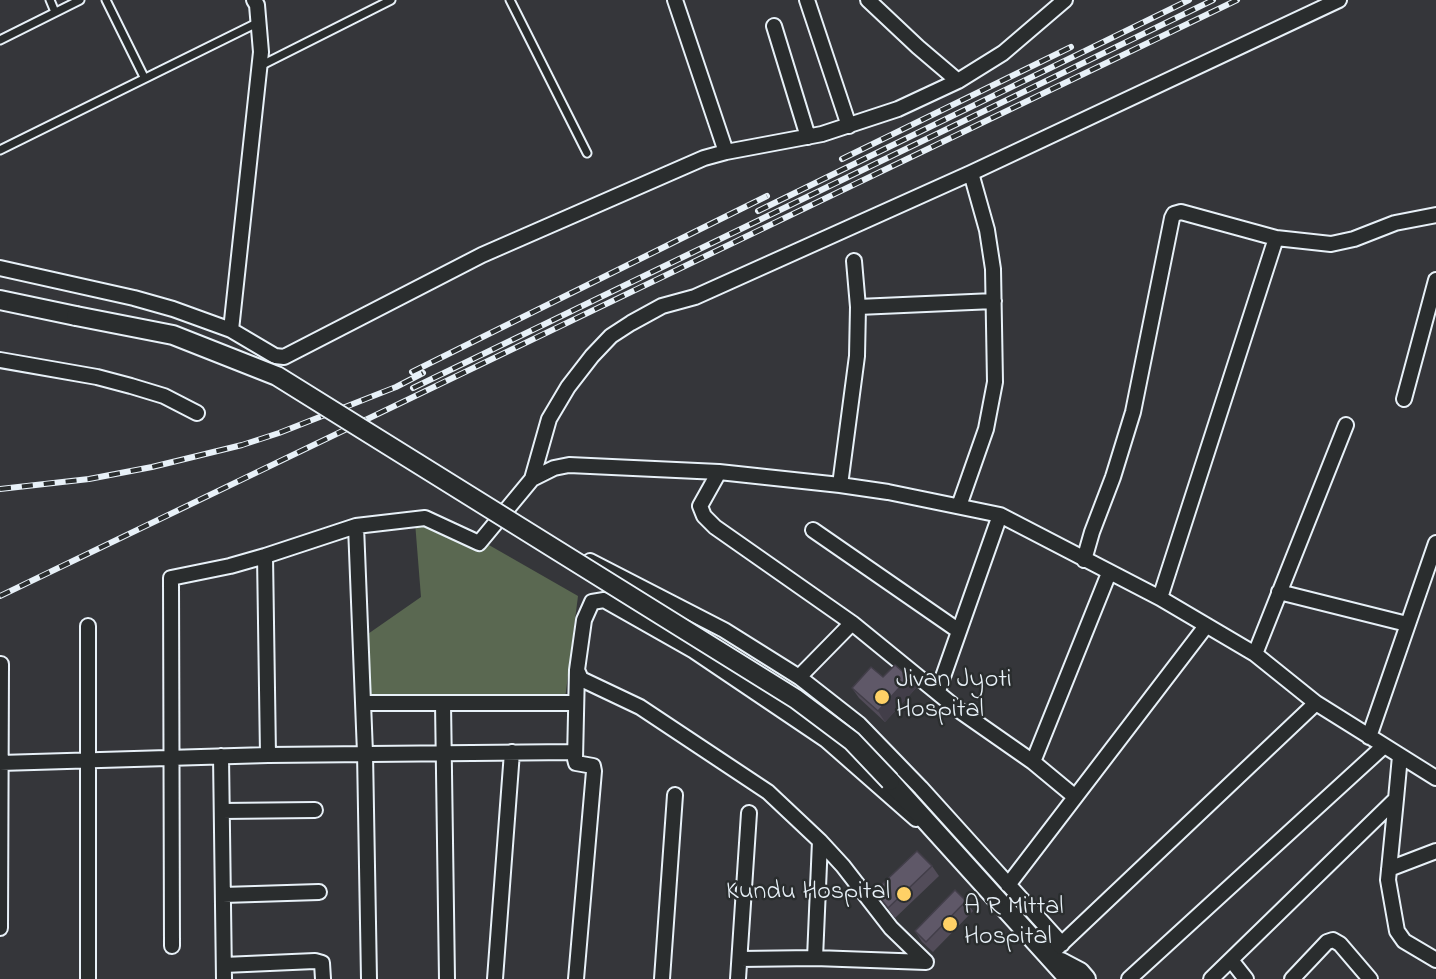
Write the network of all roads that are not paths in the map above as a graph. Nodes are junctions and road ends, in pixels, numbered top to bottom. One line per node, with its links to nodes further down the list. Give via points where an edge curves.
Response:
1 (50, 0): 13 (lane)
2 (80, 0): 13 (lane)
3 (106, 0): 18 (lane)
4 (254, 0): 14 (street)
5 (391, 0): 12 (lane)
6 (510, 0): 24 (lane)
7 (675, 0): 23 (street)
8 (807, 0): 20 (street)
9 (868, 0): 19 (street)
10 (1065, 0): 19 (street, via 1003,53)
11 (1339, 0): 25 (street)
12 (379, 2): 17 (lane)
13 (55, 12): 16 (lane)
14 (258, 22): 17 (street); 18 (lane)
15 (774, 26): 21 (street)
16 (0, 40)
17 (260, 66): 34 (street)
18 (144, 77): 22 (lane)
19 (958, 81): 20 (street)
20 (849, 126): 21 (street)
21 (808, 137): 23 (street)
22 (0, 150)
23 (726, 152): 34 (street, via 502,246 284,357 274,356)
24 (587, 153)
25 (971, 173): 32 (street, via 987,230); 40 (street, via 695,297 662,306 611,336 555,408)
26 (1436, 215): 27 (street, via 1395,223 1338,243)
27 (1276, 238): 49 (street, via 1182,212 1174,214 1133,412); 52 (street)
28 (854, 261): 33 (street)
29 (0, 268): 34 (street, via 134,298)
30 (1436, 280): 36 (street)
31 (0, 300): 87 (main road, bridge, via 173,335 277,376 796,699 852,741)
32 (994, 301): 33 (street); 42 (street, via 992,402)
33 (858, 307): 41 (street, via 855,378)
34 (231, 330)
35 (0, 360): 37 (street, via 131,386 164,396)
36 (1404, 399)
37 (197, 413)
38 (1346, 425): 51 (street)
39 (719, 472): 40 (street, via 569,465); 41 (street); 53 (street, via 700,506 704,516)
40 (532, 479): 43 (street)
41 (840, 486): 42 (street)
42 (959, 506): 44 (street)
43 (505, 511): 45 (street, via 479,543 425,518); 61 (street, via 599,566 724,630)
44 (1000, 515): 49 (street); 57 (street)
45 (356, 526): 48 (street); 63 (street)
46 (813, 530): 57 (street)
47 (1436, 543): 54 (street)
48 (265, 556): 73 (street); 76 (street, via 171,578)
49 (1084, 560): 50 (street)
50 (1109, 573): 52 (street); 78 (street)
51 (1279, 592): 54 (street); 58 (street)
52 (1160, 598): 56 (street)
53 (852, 623): 61 (street); 62 (street)
54 (1407, 624): 67 (street)
55 (88, 626): 77 (street)
56 (1206, 626): 58 (street); 82 (street)
57 (959, 631): 62 (street)
58 (1255, 654): 65 (street)
59 (1, 664): 79 (street)
60 (577, 670): 66 (street); 87 (street, via 584,620 592,602 604,600 694,651 826,740); 88 (street, via 581,679 640,706 768,792)
61 (799, 677): 91 (street, via 859,724)
62 (938, 691): 78 (street)
63 (363, 703): 64 (street); 72 (street)
64 (443, 703): 66 (street); 69 (street)
65 (1316, 703): 67 (street); 96 (street)
66 (576, 704): 71 (street)
67 (1369, 736): 68 (street)
68 (1384, 746): 75 (street); 112 (street)
69 (444, 752): 70 (street); 72 (street); 105 (street)
70 (512, 752): 71 (street); 106 (street)
71 (574, 752): 107 (street, via 576,763 594,768)
72 (365, 753): 73 (street); 104 (street)
73 (268, 755): 74 (street)
74 (221, 756): 76 (street); 85 (street)
75 (1400, 756): 80 (street); 83 (street)
76 (172, 758): 77 (street); 95 (street)
77 (88, 759): 79 (street); 102 (street)
78 (1033, 762): 82 (street)
79 (1, 763): 94 (street)
80 (1436, 778)
81 (675, 795): 108 (street)
82 (1074, 796): 91 (street)
83 (1396, 799): 90 (street); 99 (street)
84 (315, 810): 85 (street)
85 (222, 811): 93 (street)
86 (749, 813): 97 (street)
87 (942, 839): 96 (main road)
88 (820, 841): 98 (street); 98 (street, via 891,928 927,961)
89 (1436, 851): 90 (street)
90 (1389, 869): 100 (street, via 1397,931 1404,941)
91 (1008, 885): 96 (street)
92 (319, 892): 93 (street)
93 (223, 895): 101 (street)
94 (0, 928)
95 (172, 946)
96 (1055, 950): 110 (main road); 111 (main road)
97 (740, 958): 98 (street); 109 (street)
98 (815, 958)
99 (1231, 960): 113 (street); 114 (street)
100 (1436, 960)
101 (224, 972): 103 (street, via 315,960 322,963)
102 (88, 979)
103 (323, 979)
104 (369, 979)
105 (447, 979)
106 (495, 979)
107 (576, 979)
108 (662, 979)
109 (738, 979)
110 (1069, 979)
111 (1086, 979)
112 (1129, 979)
113 (1211, 979)
114 (1246, 979)
115 (1292, 979): 116 (street, via 1327,942 1334,940)
116 (1370, 979)

